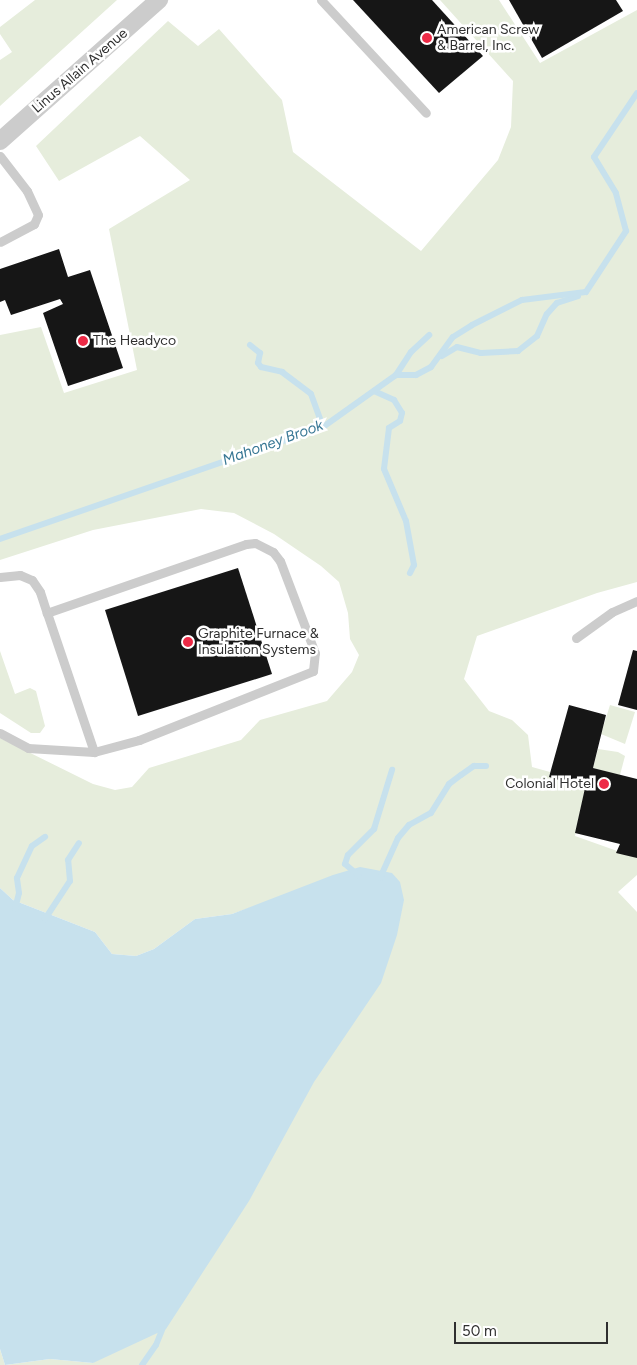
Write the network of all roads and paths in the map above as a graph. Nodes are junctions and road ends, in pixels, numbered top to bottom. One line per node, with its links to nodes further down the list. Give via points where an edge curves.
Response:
1 (160, 0): 4 (street, Linus Allain Avenue)
2 (321, 0): 3 (lane)
3 (426, 113)
4 (0, 141)
5 (0, 156): 6 (lane, via 28,191 38,215 34,224)
6 (0, 242)
7 (0, 577): 9 (lane, via 20,575 32,580)
8 (637, 601): 10 (lane, via 612,612)
9 (47, 613): 12 (lane); 12 (lane, via 255,543 273,552 280,561 315,653 313,671 303,677 139,740)
10 (576, 638)
11 (0, 733): 12 (lane, via 28,748)
12 (94, 752)

